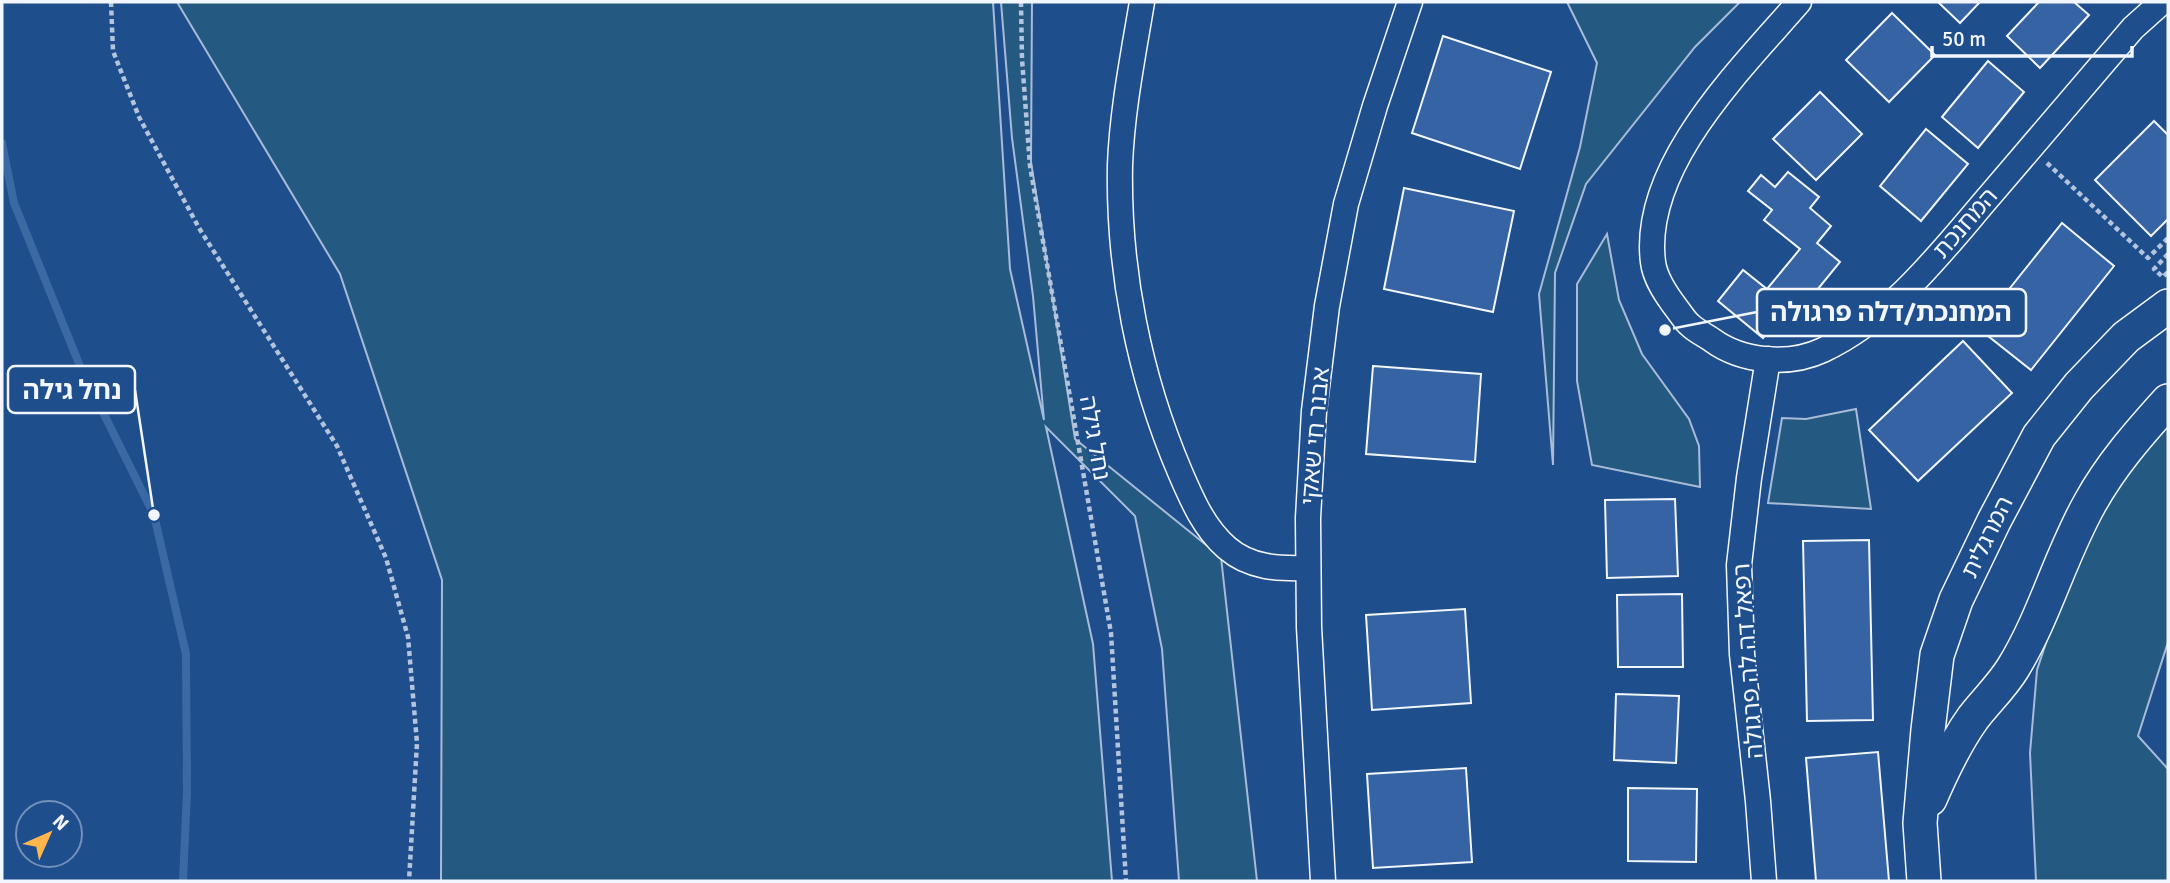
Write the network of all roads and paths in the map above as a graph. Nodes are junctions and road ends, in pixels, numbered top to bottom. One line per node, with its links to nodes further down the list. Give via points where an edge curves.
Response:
1 (111, 2): 16 (path, via 113,51 139,117 199,229 337,446 386,558 408,637 417,743)
2 (1021, 2): 17 (path, נחל גילה, via 1030,166 1111,633)
3 (1142, 2): 14 (street, via 1120,165 1125,269 1145,372 1166,439 1208,527 1228,550 1258,565)
4 (1410, 2): 14 (street, אבנר חי שאקי, via 1346,204 1327,306 1314,411)
5 (1798, 2): 12 (street, המחנכת, via 1701,119 1676,158 1660,192 1653,235 1653,264 1666,295 1689,324 1722,348)
6 (2162, 2): 7 (street, המחנכת, via 2133,28)
7 (2030, 148): 8 (path, via 2148,258); 12 (street, המחנכת, via 1937,257 1874,320 1820,352 1795,359)
8 (2168, 238)
9 (2168, 254): 10 (path, via 2154,268 2163,277)
10 (2168, 272)
11 (2168, 306): 15 (street, המרגלית, via 2126,337 2078,386 2039,436 1962,589 1937,654)
12 (1768, 359): 19 (street, רפאל דה לה פרגולה, via 1739,565 1742,654)
13 (2168, 401): 15 (street, המרגלית, via 2132,441 2090,502 2019,657 1944,766)
14 (1308, 568): 18 (street, אבנר חי שאקי)
15 (1920, 824): 20 (street, המרגלית)
16 (409, 881)
17 (1126, 881)
18 (1323, 881)
19 (1765, 881)
20 (1924, 881)

